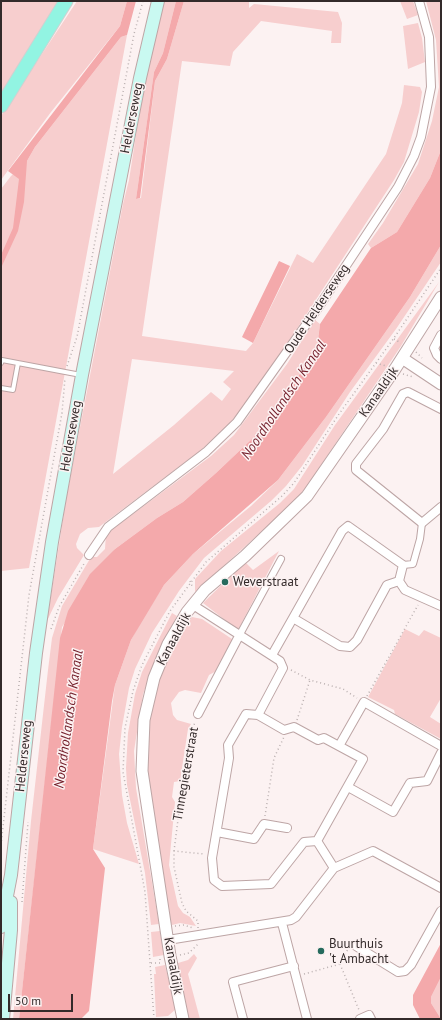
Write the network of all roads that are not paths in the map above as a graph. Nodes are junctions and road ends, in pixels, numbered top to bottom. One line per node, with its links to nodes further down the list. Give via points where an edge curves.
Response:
1 (66, 1): 4 (main road)
2 (158, 1): 11 (main road, Helderseweg, via 140,78)
3 (419, 1): 17 (street, Oude Helderseweg, via 428,37 431,87 421,137 398,187 238,422 206,452 108,526)
4 (1, 106)
5 (441, 297): 7 (street, Kanaaldijk)
6 (441, 335): 8 (street, via 434,348)
7 (402, 358): 12 (street); 21 (street, Kanaaldijk, via 302,502 205,590)
8 (441, 359)
9 (1, 363): 10 (lane, via 2,360)
10 (18, 363): 11 (lane); 13 (lane, via 13,390)
11 (82, 375): 36 (main road, Helderseweg, via 52,542 37,645)
12 (441, 384)
13 (1, 388)
14 (441, 409): 16 (street, via 408,392 403,394 383,429 356,464 356,470)
15 (441, 507): 16 (street)
16 (422, 523): 19 (street, via 413,564)
17 (89, 555)
18 (281, 559): 24 (street)
19 (403, 565): 20 (street); 23 (street, via 348,526 342,531)
20 (399, 581): 22 (street, via 405,590); 23 (street, via 386,585 358,640 350,647 340,646)
21 (193, 605): 24 (street); 41 (street, Kanaaldijk, via 174,633 160,664 148,700 142,736 143,778)
22 (441, 606)
23 (293, 618): 25 (street)
24 (239, 636): 25 (street); 26 (street, Tinnegieterstraat)
25 (272, 655): 27 (street, via 280,661 283,668)
26 (198, 714)
27 (258, 715): 28 (street, via 284,730 291,728 318,740 324,738); 33 (street, via 246,714 228,745 229,758)
28 (339, 746): 29 (street, via 364,702); 31 (street, via 363,760)
29 (441, 746)
30 (441, 753): 31 (street, via 427,781 410,783 393,812)
31 (348, 787): 34 (street)
32 (287, 828): 33 (street, via 264,824 254,839)
33 (217, 832): 34 (street, via 212,855 214,880 222,886 271,884 304,842)
34 (317, 842): 35 (street)
35 (334, 868): 37 (street, via 373,851); 39 (street, via 296,917)
36 (11, 875): 40 (main road, Helderseweg); 44 (main road, Helderseweg, via 11,930)
37 (441, 888)
38 (441, 911): 42 (street, via 411,965 405,971 398,972)
39 (282, 923): 41 (street); 43 (street)
40 (1, 927)
41 (168, 940): 45 (street, Kanaaldijk)
42 (356, 946)
43 (294, 966): 46 (street, via 232,982); 47 (street)
44 (3, 1019)
45 (183, 1019)
46 (243, 1019)
47 (307, 1019)

